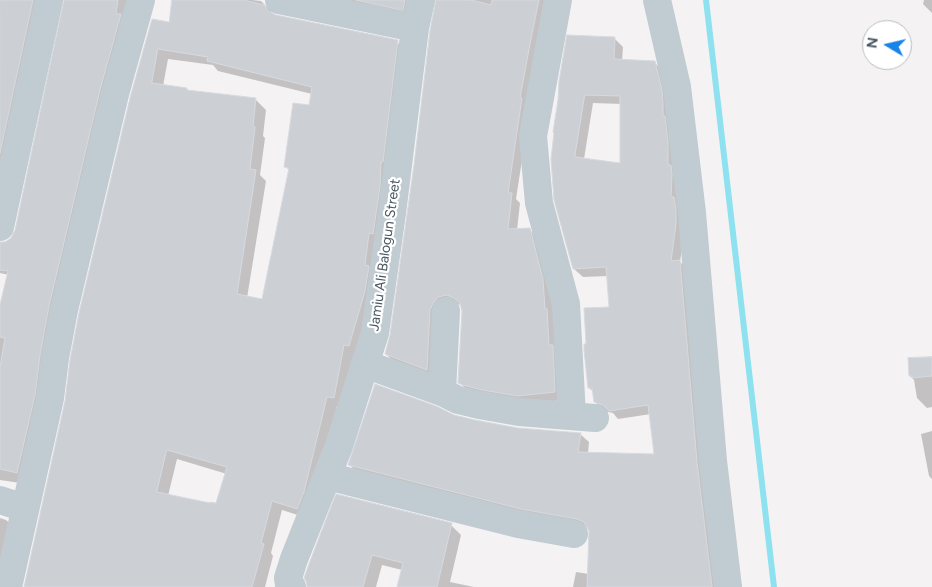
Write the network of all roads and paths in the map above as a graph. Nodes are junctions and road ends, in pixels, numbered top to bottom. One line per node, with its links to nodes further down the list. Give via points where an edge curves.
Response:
1 (49, 0): 8 (street)
2 (140, 0): 14 (street, via 64,310 50,398)
3 (279, 0): 7 (street)
4 (422, 0): 7 (street, Jamiu Ali Balogun Street)
5 (558, 0): 11 (street, via 534,136 539,203 566,304 584,417 478,405)
6 (657, 0): 18 (street, via 677,87)
7 (415, 28): 10 (street, Jamiu Ali Balogun Street, via 375,333)
8 (0, 226)
9 (446, 311): 11 (street)
10 (365, 364): 11 (street); 12 (street, Jamiu Ali Balogun Street)
11 (442, 392)
12 (327, 476): 15 (street, via 518,524); 17 (street, Jamiu Ali Balogun Street, via 288,578)
13 (0, 500): 14 (street)
14 (26, 508): 16 (street)
15 (574, 534)
16 (8, 587)
17 (292, 587)
18 (728, 587)

